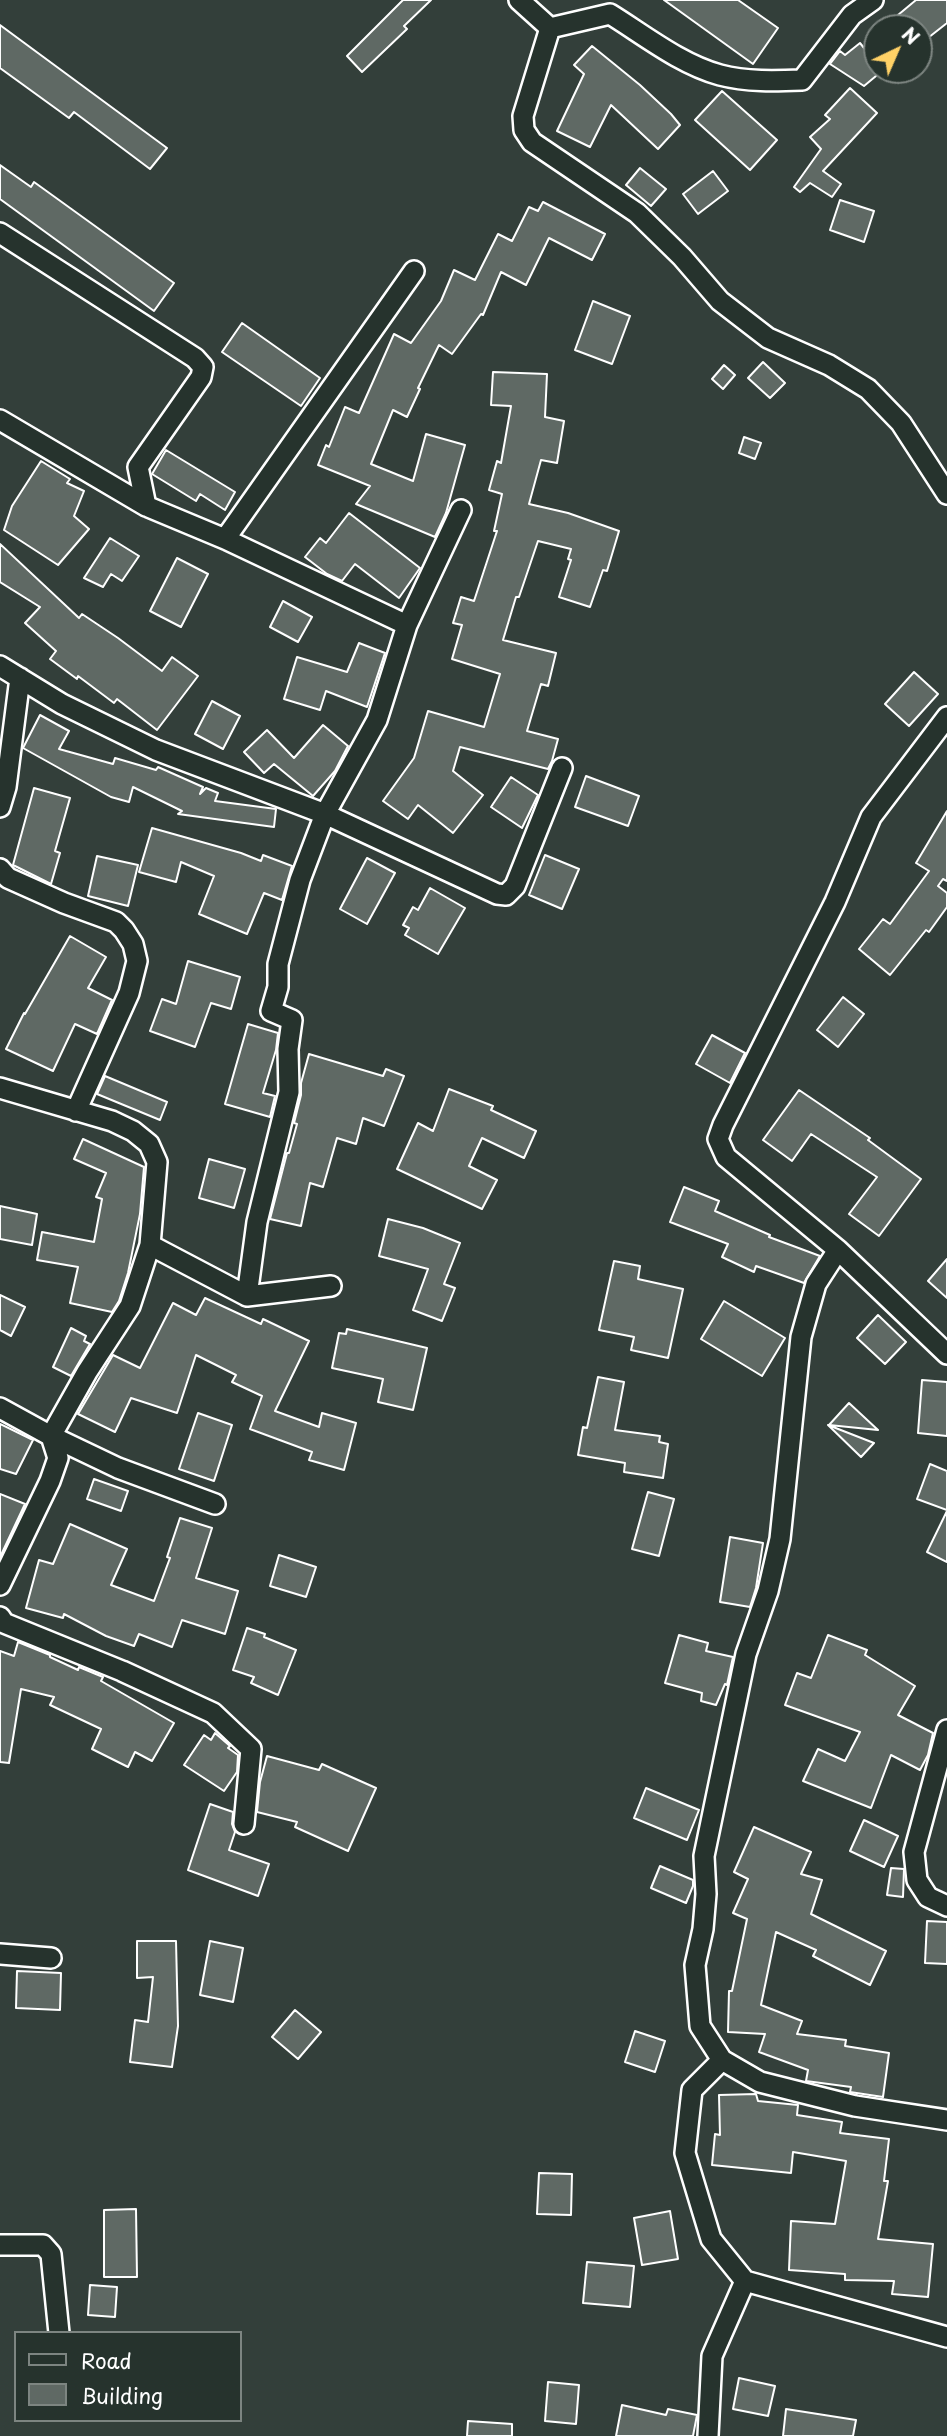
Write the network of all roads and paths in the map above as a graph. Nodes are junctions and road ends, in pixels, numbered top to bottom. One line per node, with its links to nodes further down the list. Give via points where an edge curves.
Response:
1 (519, 0): 4 (street)
2 (873, 0): 3 (street, via 852,15 802,80 766,81 720,75 681,58)
3 (615, 7): 4 (street)
4 (550, 28): 8 (street, via 523,116 524,130 532,142 637,213 720,301 768,338 829,365 868,389 901,423)
5 (0, 233): 9 (street, via 203,367 201,377 138,467)
6 (414, 271): 11 (street)
7 (0, 420): 9 (street)
8 (947, 494)
9 (146, 506): 11 (street)
10 (461, 510): 12 (street)
11 (225, 539): 12 (street)
12 (407, 625): 18 (street, via 377,720)
13 (0, 666): 14 (street)
14 (20, 678): 17 (street); 18 (street, via 156,750)
15 (947, 717): 23 (street, via 871,817 835,902 718,1139 726,1157)
16 (562, 768): 18 (street, via 515,886 506,895)
17 (0, 807)
18 (325, 814): 25 (street, via 300,880 278,964 271,1011 292,1020 289,1092 257,1222)
19 (0, 869): 21 (street, via 8,878 116,922 132,944 137,961 129,993)
20 (0, 1088): 21 (street)
21 (76, 1111): 22 (street, via 112,1121 149,1144 157,1162)
22 (150, 1245): 25 (street); 28 (street, via 130,1306)
23 (838, 1250): 26 (street); 37 (street, via 816,1284 801,1337 779,1539 768,1591 746,1654 704,1856 706,1894 695,1965 700,2026)
24 (331, 1286): 25 (street)
25 (247, 1296)
26 (947, 1354)
27 (0, 1408): 28 (street)
28 (51, 1436): 29 (street, via 118,1468); 30 (street, via 58,1458)
29 (215, 1504)
30 (0, 1586)
31 (0, 1617): 33 (street, via 4,1623 213,1713 251,1749)
32 (947, 1730): 34 (street, via 914,1852 917,1880 928,1897)
33 (244, 1824)
34 (947, 1906)
35 (0, 1954): 36 (street)
36 (51, 1958)
37 (722, 2060): 38 (street, via 760,2082 855,2106); 40 (street, via 692,2090 685,2153 711,2239)
38 (947, 2120)
39 (0, 2245): 41 (street, via 43,2245 51,2253)
40 (745, 2281): 42 (street); 43 (street, via 712,2356)
41 (59, 2331)
42 (947, 2337)
43 (708, 2436)

